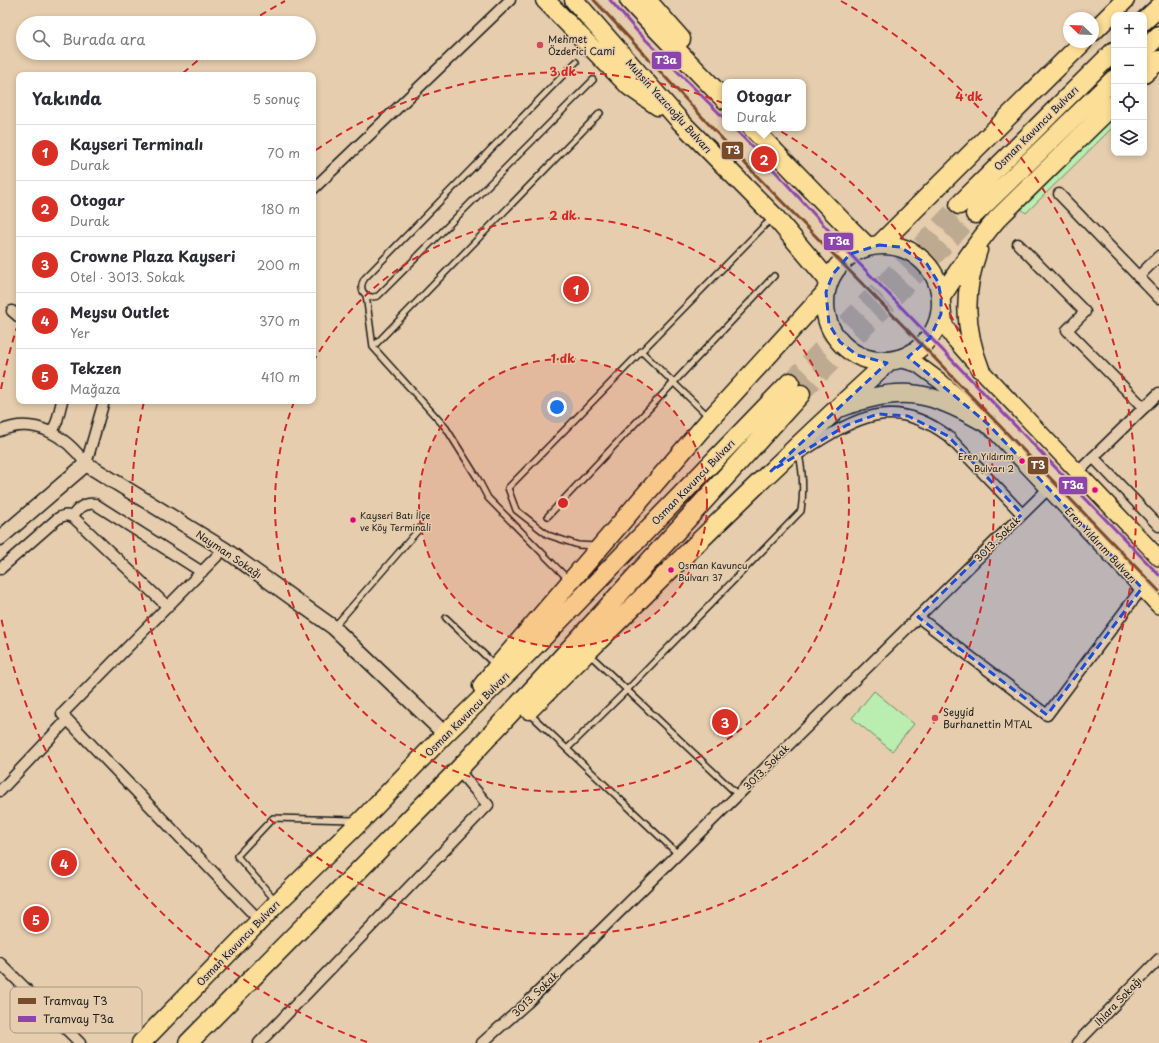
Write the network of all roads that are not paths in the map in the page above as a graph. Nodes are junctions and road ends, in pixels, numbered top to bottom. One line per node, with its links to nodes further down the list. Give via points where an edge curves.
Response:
1 (510, 0): 25 (street)
2 (545, 0): 23 (highway, via 629,86)
3 (574, 0): 23 (highway, Muhsin Yazıcıoğlu Bulvarı)
4 (629, 0): 20 (highway)
5 (648, 0): 19 (highway, via 692,52)
6 (1125, 0): 9 (highway)
7 (1159, 7): 8 (highway)
8 (1147, 18)
9 (1099, 26)
10 (1159, 35): 12 (highway)
11 (1077, 48): 32 (highway)
12 (1146, 48)
13 (1111, 54): 27 (highway, Osman Kavuncu Bulvarı)
14 (1159, 60): 16 (highway)
15 (576, 62): 37 (lane, via 365,278 362,288)
16 (1147, 71)
17 (593, 80): 37 (lane, via 378,296)
18 (1111, 82): 28 (highway, Osman Kavuncu Bulvarı)
19 (722, 96)
20 (722, 97)
21 (1111, 107): 30 (highway, via 997,219)
22 (600, 113): 40 (lane)
23 (680, 121): 29 (highway, Muhsin Yazıcıoğlu Bulvarı)
24 (755, 131): 32 (highway, via 843,222)
25 (316, 186)
26 (1059, 194): 35 (street)
27 (959, 205)
28 (975, 214)
29 (775, 217): 36 (highway, Muhsin Yazıcıoğlu Bulvarı); 41 (lane)
30 (984, 235): 39 (highway, via 971,251); 43 (highway, via 971,275 967,303 968,328)
31 (1018, 244): 48 (street, via 1085,312 1067,330)
32 (874, 246): 36 (highway, via 850,254 838,267); 39 (highway, via 900,247 919,256 934,272)
33 (1159, 256): 35 (street)
34 (774, 276): 44 (lane)
35 (1138, 277): 38 (street)
36 (828, 286): 42 (highway, via 826,313 829,324 840,342 867,359); 50 (highway)
37 (366, 295): 40 (lane)
38 (1159, 298)
39 (942, 300): 42 (highway, via 941,314 930,338 909,355); 43 (main road, via 945,324 953,338)
40 (373, 347): 71 (lane, via 446,428 488,498)
41 (641, 351): 44 (lane); 66 (lane, via 508,488 516,510 548,535 578,545)
42 (894, 360): 49 (highway); 51 (main road, Eren Yıldırım Bulvarı, via 917,364)
43 (980, 368): 58 (main road)
44 (674, 382): 50 (lane); 61 (lane)
45 (1159, 393): 48 (street)
46 (61, 404): 53 (street)
47 (103, 404): 56 (street)
48 (1144, 408): 55 (street)
49 (834, 410): 51 (highway, via 879,396 912,394 932,398); 57 (highway)
50 (711, 418): 66 (highway)
51 (988, 424): 59 (main road, Eren Yıldırım Bulvarı)
52 (0, 432): 53 (street, via 28,426)
53 (52, 433): 56 (street, via 71,446)
54 (799, 454): 57 (street); 60 (street, via 857,420 886,414 908,416 927,423 948,436); 80 (lane, via 803,480 800,511)
55 (1093, 457): 58 (street); 63 (street)
56 (86, 464): 65 (street); 67 (street, Nayman Sokağı)
57 (771, 471): 78 (highway)
58 (1078, 472): 68 (main road)
59 (1048, 489): 60 (street, 3013. Sokak); 72 (main road, Eren Yıldırım Bulvarı)
60 (1022, 514): 75 (street, 3013. Sokak)
61 (548, 516)
62 (72, 517): 69 (street, via 66,515 57,519); 70 (street, via 83,506 95,504); 74 (street)
63 (1159, 526)
64 (420, 528): 77 (lane)
65 (0, 538)
66 (601, 546): 71 (highway)
67 (224, 549): 70 (street); 77 (street, Nayman Sokağı)
68 (1159, 558)
69 (0, 569)
70 (202, 572): 74 (street)
71 (570, 581): 79 (highway)
72 (1142, 588): 73 (main road, Eren Yıldırım Bulvarı); 75 (street, via 1047,715)
73 (1159, 606)
74 (168, 607): 82 (street, via 62,714)
75 (918, 617): 87 (street, 3013. Sokak)
76 (446, 618): 79 (lane)
77 (333, 627): 83 (street, Nayman Sokağı)
78 (588, 652): 80 (lane); 81 (highway)
79 (497, 667): 83 (highway)
80 (627, 690): 84 (lane); 87 (lane)
81 (528, 712): 84 (lane); 85 (highway)
82 (67, 720): 86 (street); 91 (street)
83 (445, 734): 85 (highway, Osman Kavuncu Bulvarı, via 796,388 544,677); 88 (highway, Osman Kavuncu Bulvarı)
84 (567, 749): 89 (lane)
85 (458, 770): 98 (highway, Osman Kavuncu Bulvarı); 99 (street, via 488,806)
86 (0, 791)
87 (738, 795): 89 (street, 3013. Sokak)
88 (362, 820): 90 (highway, Osman Kavuncu Bulvarı); 90 (lane, via 273,818 237,856)
89 (678, 854): 100 (street, 3013. Sokak, via 527,1003)
90 (277, 903): 91 (highway, Osman Kavuncu Bulvarı)
91 (260, 921): 97 (highway, Osman Kavuncu Bulvarı)
92 (1159, 959): 101 (street, Ihlara Sokağı)
93 (0, 963): 94 (street)
94 (24, 987)
95 (70, 1033): 96 (street)
96 (80, 1043)
97 (141, 1043)
98 (188, 1043)
99 (259, 1043)
100 (482, 1043)
101 (1077, 1043)

